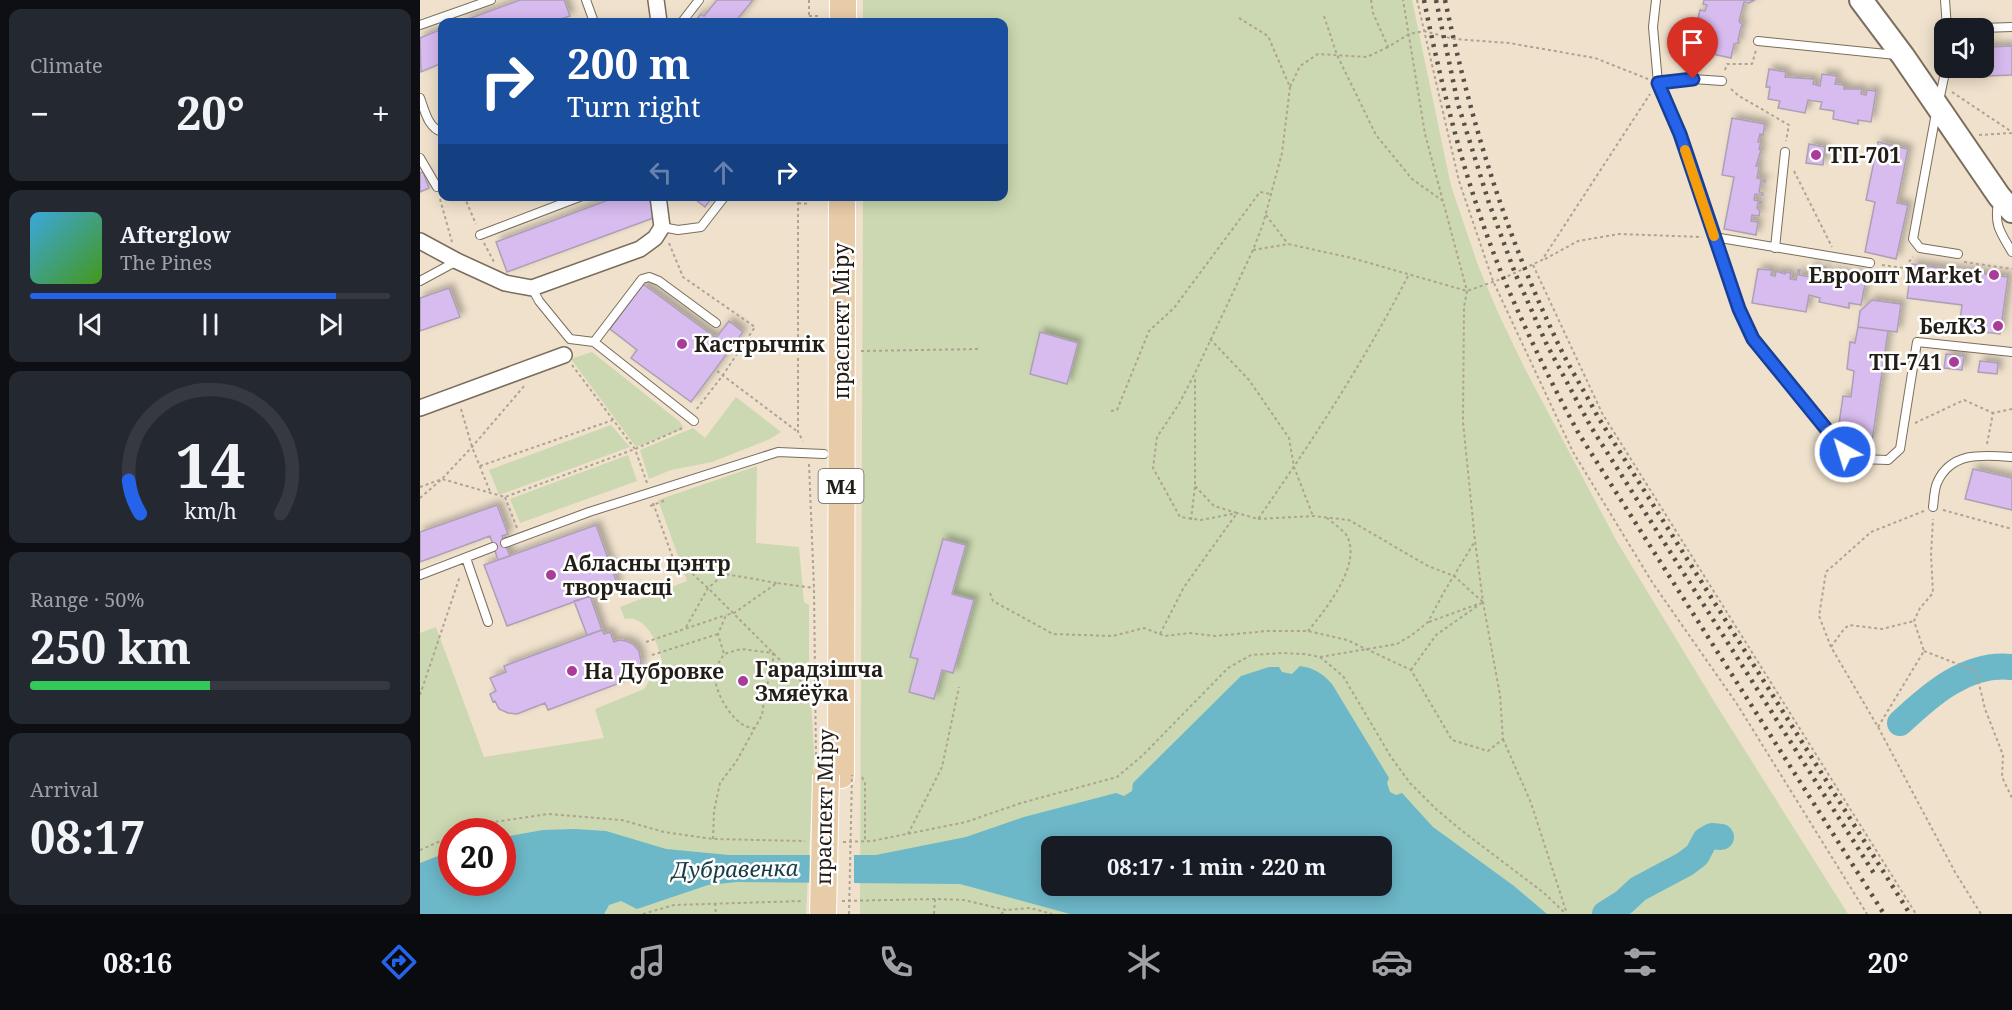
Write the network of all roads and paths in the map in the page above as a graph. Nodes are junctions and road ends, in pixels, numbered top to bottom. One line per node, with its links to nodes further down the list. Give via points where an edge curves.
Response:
1 (491, 0): 15 (lane)
2 (586, 0): 16 (lane)
3 (656, 0): 17 (street)
4 (699, 0): 18 (lane)
5 (809, 0): 13 (path)
6 (843, 0): 13 (main road)
7 (1371, 0): 28 (path)
8 (1403, 0): 26 (path)
9 (1417, 0): 25 (path)
10 (1656, 0): 33 (lane, via 1653,27)
11 (1860, 0): 30 (street)
12 (1945, 0): 20 (lane)
13 (826, 15)
14 (1324, 16): 29 (path)
15 (440, 18)
16 (593, 18)
17 (658, 18)
18 (685, 18)
19 (1239, 18): 34 (path, via 1268,36)
20 (1946, 18)
21 (438, 19): 22 (lane)
22 (420, 25)
23 (2012, 27): 24 (lane)
24 (1994, 28)
25 (1424, 31): 26 (path); 33 (path, via 1454,39 1509,43 1595,58); 74 (path, via 1459,181)
26 (1409, 34): 28 (path); 52 (path, via 1425,134)
27 (1758, 41): 30 (lane); 32 (path, via 1752,64 1727,64)
28 (1388, 47): 29 (path, via 1367,57)
29 (1337, 56): 34 (path, via 1318,54 1300,66); 52 (path, via 1376,135 1412,179)
30 (1903, 56): 36 (street)
31 (1945, 78): 36 (lane)
32 (1722, 81): 33 (lane)
33 (1658, 83): 58 (lane, via 1680,134); 67 (path)
34 (1290, 87): 44 (path, via 1282,153)
35 (420, 98): 37 (lane, via 429,121)
36 (1943, 98): 38 (path); 54 (street); 63 (lane, via 1914,233 1915,244)
37 (438, 130)
38 (2012, 133): 39 (path)
39 (1979, 135)
40 (1785, 152): 62 (lane)
41 (420, 158): 42 (lane)
42 (436, 187): 43 (path)
43 (438, 194)
44 (1271, 195): 55 (path); 90 (path, via 1260,192 1174,308 1149,331 1117,410)
45 (440, 201): 68 (path)
46 (569, 201): 57 (lane)
47 (659, 201): 56 (street)
48 (721, 201): 56 (lane, via 701,227)
49 (811, 201): 53 (path)
50 (818, 201): 98 (main road, праспект Міру / М4)
51 (842, 201): 157 (main road, праспект Міру / М4)
52 (1443, 201): 76 (path)
53 (798, 203): 95 (path)
54 (2006, 204): 65 (lane, via 1996,218)
55 (1265, 214): 60 (path); 64 (path)
56 (662, 227): 75 (street, via 640,249)
57 (480, 236)
58 (1714, 237): 62 (lane); 67 (path, via 1619,234 1578,241); 94 (lane, via 1753,339 1845,452 1859,459 1888,460 1900,449)
59 (420, 241): 68 (street)
60 (1288, 244): 64 (path); 71 (path)
61 (670, 245): 72 (path)
62 (1775, 248): 69 (lane)
63 (1920, 248): 66 (lane); 69 (path, via 1904,268)
64 (1253, 250): 78 (path)
65 (2012, 252)
66 (1958, 254)
67 (1542, 260): 70 (path)
68 (457, 261): 73 (lane); 75 (street, via 505,283)
69 (1870, 263)
70 (1533, 265): 74 (path); 180 (path, via 1602,413)
71 (1408, 274): 76 (path); 102 (path, via 1338,399)
72 (683, 277)
73 (420, 281)
74 (1493, 281): 76 (path); 179 (path, via 1573,452 1652,582 1737,704)
75 (532, 288): 79 (lane, via 570,339)
76 (1467, 291): 118 (path, via 1463,422)
77 (716, 323): 79 (lane, via 649,277 642,279)
78 (1210, 339): 85 (path); 102 (path, via 1249,380 1289,438)
79 (594, 342): 93 (lane)
80 (981, 349): 81 (path)
81 (852, 351)
82 (2012, 352): 94 (lane, via 1917,342)
83 (564, 355): 87 (street); 92 (path)
84 (717, 371): 95 (path)
85 (1195, 373): 104 (path); 115 (path, via 1157,436 1153,468 1180,517)
86 (529, 382): 96 (path)
87 (456, 395): 88 (street); 96 (path)
88 (420, 408)
89 (2012, 409): 91 (path)
90 (1111, 411)
91 (1993, 413): 94 (path, via 1964,400); 99 (path)
92 (613, 420): 97 (path); 101 (path)
93 (694, 421)
94 (1904, 428)
95 (798, 432): 98 (path)
96 (472, 447): 101 (path); 103 (path)
97 (635, 449): 106 (path); 108 (path)
98 (816, 453): 106 (lane, via 778,452); 130 (path, via 808,481); 157 (main road, праспект Міру / М4)
99 (1985, 456): 100 (lane); 110 (lane, via 1960,459 1948,467 1937,484)
100 (2012, 457)
101 (480, 466): 107 (path)
102 (1294, 467): 112 (path); 114 (path)
103 (442, 479): 105 (path); 107 (path); 109 (path)
104 (1195, 486): 111 (path, via 1214,506); 115 (path)
105 (420, 487)
106 (649, 493): 117 (lane); 123 (path)
107 (492, 495): 108 (path)
108 (505, 497): 117 (path)
109 (420, 498)
110 (1933, 507): 116 (path); 135 (path, via 1933,593); 143 (path, via 1871,532 1826,572 1819,616)
111 (1237, 513): 114 (path); 115 (path); 141 (path, via 1184,586)
112 (1313, 516): 113 (path); 114 (path)
113 (1328, 518): 127 (path, via 1348,520 1428,566); 139 (path, via 1347,537 1351,559 1326,609)
114 (1258, 519)
115 (1191, 520)
116 (2012, 529)
117 (521, 537): 119 (lane)
118 (1475, 541): 127 (path); 132 (path)
119 (505, 543)
120 (493, 547): 121 (lane)
121 (466, 558): 126 (lane); 136 (lane); 153 (path)
122 (670, 559): 123 (path)
123 (674, 561): 124 (path)
124 (685, 567): 125 (path); 129 (path)
125 (724, 574): 128 (path); 129 (path)
126 (420, 575)
127 (1454, 576): 132 (path); 137 (path)
128 (777, 583): 130 (path); 133 (path)
129 (708, 588): 133 (path); 138 (path)
130 (814, 588): 152 (path)
131 (990, 593): 141 (path, via 993,601 1053,634 1113,636 1144,628)
132 (1483, 602): 137 (path); 150 (path, via 1436,635); 156 (path, via 1500,695)
133 (734, 613): 134 (path); 146 (path)
134 (726, 615): 138 (path); 140 (path)
135 (1914, 621): 143 (path, via 1882,628 1849,625); 145 (path)
136 (488, 622)
137 (1428, 622): 144 (path, via 1396,644)
138 (685, 629): 142 (path)
139 (1308, 631): 141 (path, via 1215,636); 144 (path)
140 (718, 634): 147 (path); 148 (path)
141 (1160, 634)
142 (646, 642)
143 (1831, 647): 154 (path)
144 (1371, 650): 149 (path); 150 (path)
145 (1924, 651): 154 (path); 159 (path, via 1976,671 2003,755 2002,777)
146 (773, 653): 147 (path, via 741,650); 152 (path); 155 (path, via 773,670)
147 (724, 654): 155 (path, via 716,667 717,687 734,717)
148 (652, 655)
149 (1320, 657): 161 (path, via 1251,655 1228,668 1117,777 966,822); 178 (path, via 1342,676 1410,783 1461,830)
150 (1411, 670): 156 (path, via 1452,740 1488,751)
151 (958, 687): 161 (path, via 942,766)
152 (814, 694): 157 (path)
153 (420, 695)
154 (1878, 727): 181 (path)
155 (755, 729): 162 (path, via 720,783)
156 (1503, 739): 178 (path, via 1530,802)
157 (834, 772): 170 (main road, праспект Міру / М4); 174 (path, bridge)
158 (866, 793): 166 (path)
159 (2012, 798)
160 (516, 819): 162 (path, via 548,814 622,820)
161 (908, 834): 166 (path)
162 (713, 840): 163 (path)
163 (809, 841)
164 (438, 842): 167 (path)
165 (843, 842): 166 (path)
166 (866, 842)
167 (420, 850)
168 (935, 898): 170 (path); 171 (path); 175 (path)
169 (715, 903): 170 (path); 172 (path, via 674,905); 173 (path)
170 (825, 907)
171 (1006, 910): 176 (path); 177 (path, via 1030,908)
172 (642, 914)
173 (716, 914)
174 (849, 914)
175 (934, 914)
176 (1001, 914)
177 (1052, 914)
178 (1567, 914)
179 (1867, 914)
180 (1916, 914)
181 (1981, 914)

